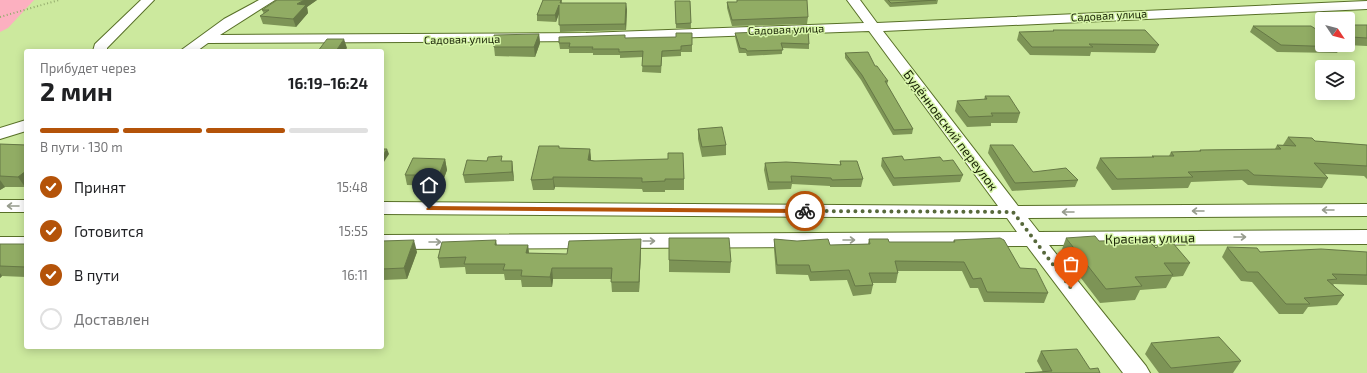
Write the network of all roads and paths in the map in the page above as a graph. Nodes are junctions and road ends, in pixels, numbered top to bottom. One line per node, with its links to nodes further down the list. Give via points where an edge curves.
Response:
1 (59, 0): 6 (path)
2 (148, 0): 9 (street)
3 (269, 0): 8 (street, via 228,22)
4 (853, 0): 7 (street, Будённовский переулок)
5 (1367, 5): 7 (street, Садовая улица, via 1339,4)
6 (0, 17)
7 (872, 26): 8 (street, Садовая улица, via 409,40); 17 (street, Будённовский переулок)
8 (204, 39): 10 (street)
9 (100, 49)
10 (189, 49)
11 (24, 126): 12 (street)
12 (0, 134)
13 (0, 206): 14 (street, one-way to 13)
14 (24, 206)
15 (384, 208): 17 (street, Красная улица)
16 (1367, 210): 17 (street, Красная улица, one-way to 17)
17 (1013, 212): 19 (street, Будённовский переулок)
18 (1367, 237): 19 (street, Красная улица, one-way to 18)
19 (1033, 239): 20 (street, Красная улица, one-way to 19); 23 (street, Будённовский переулок)
20 (384, 242)
21 (0, 244): 22 (street)
22 (24, 244)
23 (1137, 373)

